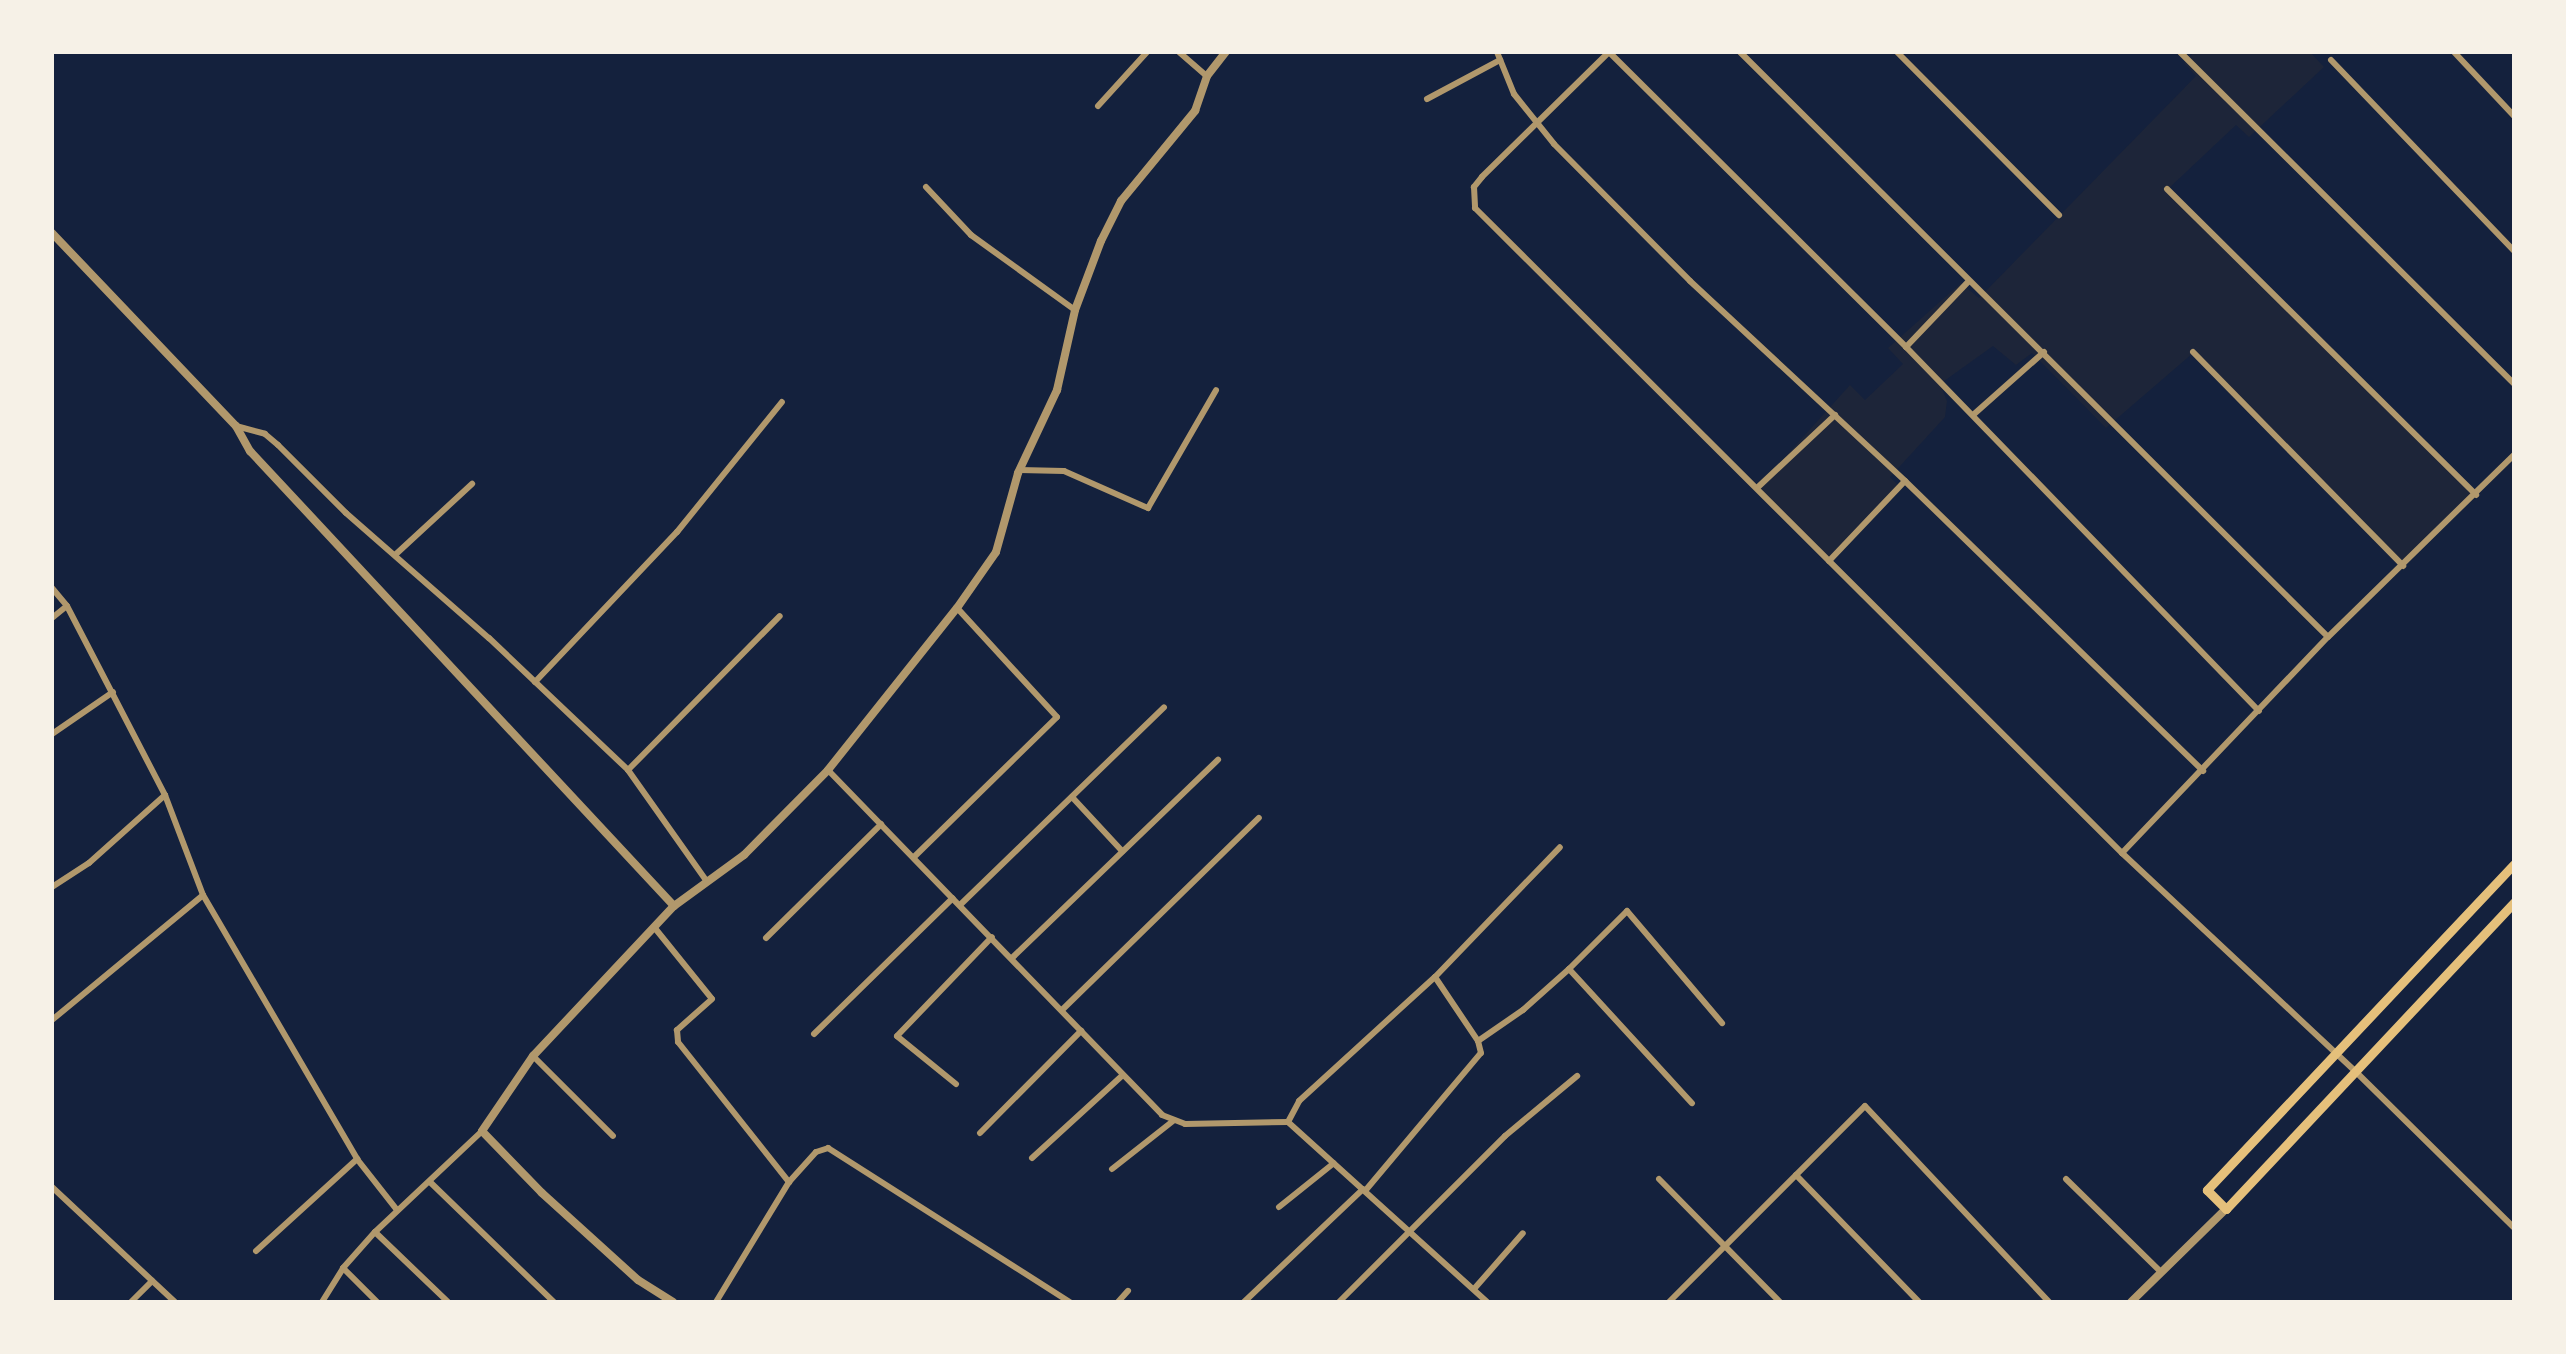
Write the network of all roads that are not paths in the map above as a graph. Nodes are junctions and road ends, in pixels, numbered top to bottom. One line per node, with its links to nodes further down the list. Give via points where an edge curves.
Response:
1 (1147, 52): 14 (street)
2 (1179, 52): 12 (street)
3 (1226, 52): 12 (street)
4 (1497, 52): 10 (street)
5 (1609, 52): 16 (street); 24 (street)
6 (1740, 52): 22 (street)
7 (1897, 52): 19 (street)
8 (2180, 52): 27 (street)
9 (2454, 52): 15 (street)
10 (1500, 60): 13 (street); 16 (street, via 1514,94)
11 (2331, 60): 21 (street)
12 (1207, 76): 23 (street, via 1195,111 1121,201)
13 (1427, 99)
14 (1098, 106)
15 (2514, 116)
16 (1535, 123): 30 (street, via 1690,281); 37 (street, via 1474,187 1475,208)
17 (926, 187): 23 (street, via 971,235)
18 (2167, 189): 38 (street)
19 (2059, 215)
20 (52, 233): 32 (street)
21 (2514, 251)
22 (1968, 282): 24 (street); 25 (street)
23 (1075, 310): 34 (street, via 1057,390)
24 (1906, 347): 31 (street)
25 (2044, 352): 31 (street); 47 (street)
26 (2193, 352): 41 (street)
27 (2514, 384)
28 (1216, 390): 34 (street, via 1148,508 1064,471)
29 (782, 402): 48 (street, via 677,532)
30 (1835, 415): 35 (street); 37 (street)
31 (1973, 415): 51 (street)
32 (236, 426): 39 (street, via 265,434); 72 (street, via 250,451)
33 (2514, 455): 38 (street)
34 (1020, 470): 44 (street, via 996,552)
35 (1905, 481): 40 (street); 56 (street)
36 (472, 484): 39 (street)
37 (1757, 488): 40 (street)
38 (2476, 495): 41 (street)
39 (395, 555): 48 (street)
40 (1829, 561): 63 (street)
41 (2403, 566): 47 (street)
42 (52, 588): 43 (street)
43 (67, 606): 46 (street); 49 (street)
44 (957, 608): 55 (street); 64 (street, via 1057,717)
45 (780, 616): 54 (street)
46 (52, 618)
47 (2328, 637): 51 (street)
48 (535, 682): 54 (street)
49 (113, 692): 52 (street); 57 (street)
50 (1164, 707): 58 (street)
51 (2259, 711): 56 (street)
52 (52, 734)
53 (1218, 760): 62 (street)
54 (628, 770): 66 (street)
55 (828, 770): 60 (street); 66 (street, via 744,855)
56 (2203, 771): 63 (street)
57 (165, 795): 67 (street, via 89,863); 68 (street)
58 (1072, 797): 62 (street); 71 (street)
59 (1259, 818): 79 (street)
60 (881, 824): 64 (street); 75 (street)
61 (1560, 847): 78 (street)
62 (1122, 851): 76 (street)
63 (2122, 853): 85 (street)
64 (914, 857): 69 (street)
65 (2514, 864): 85 (main road)
66 (706, 880): 72 (street)
67 (52, 887)
68 (203, 895): 80 (street); 98 (street)
69 (953, 898): 71 (street); 83 (street)
70 (2514, 902): 87 (main road)
71 (960, 905): 74 (street)
72 (674, 906): 73 (street)
73 (654, 927): 86 (street); 105 (street, via 712,999 677,1030 678,1042)
74 (992, 937): 76 (street); 90 (street, via 897,1036)
75 (766, 938)
76 (1012, 958): 79 (street)
77 (1569, 969): 81 (street, via 1627,911); 84 (street); 91 (street)
78 (1435, 977): 84 (street); 93 (street, via 1299,1101)
79 (1062, 1010): 82 (street)
80 (52, 1020)
81 (1722, 1023)
82 (1081, 1031): 88 (street); 95 (street)
83 (814, 1034)
84 (1478, 1041): 107 (street, via 1481,1053)
85 (2334, 1054): 87 (street); 109 (main road, via 2207,1190)
86 (533, 1056): 94 (street); 96 (street)
87 (2354, 1070): 109 (main road); 111 (street)
88 (1123, 1075): 92 (street); 97 (street)
89 (1577, 1076): 113 (street, via 1505,1136)
90 (956, 1084)
91 (1692, 1103)
92 (1173, 1121): 93 (street); 100 (street)
93 (1288, 1122): 99 (street)
94 (482, 1131): 104 (street); 128 (street, via 638,1280)
95 (980, 1133)
96 (613, 1136)
97 (1032, 1158)
98 (357, 1159): 110 (street); 116 (street)
99 (1334, 1163): 107 (street); 108 (street)
100 (1112, 1169)
101 (1796, 1175): 115 (street); 137 (street); 138 (street, via 1865,1106)
102 (1659, 1179): 115 (street)
103 (2066, 1179): 118 (street)
104 (430, 1182): 110 (street); 127 (street)
105 (789, 1182): 129 (street); 130 (street, via 816,1152 828,1148)
106 (52, 1187): 119 (street)
107 (1364, 1190): 113 (street); 132 (street)
108 (1279, 1207)
109 (2226, 1209): 118 (street)
110 (397, 1210): 112 (street)
111 (2514, 1228)
112 (375, 1232): 117 (street); 126 (street)
113 (1410, 1232): 120 (street); 133 (street)
114 (1523, 1233): 120 (street)
115 (1725, 1245): 135 (street); 136 (street)
116 (256, 1251)
117 (343, 1268): 124 (street); 125 (street)
118 (2161, 1272): 139 (street)
119 (152, 1281): 122 (street); 123 (street)
120 (1474, 1289): 134 (street)
121 (1128, 1291): 131 (street)
122 (131, 1302)
123 (175, 1302)
124 (322, 1302)
125 (377, 1302)
126 (448, 1302)
127 (554, 1302)
128 (673, 1302)
129 (716, 1302)
130 (1070, 1302)
131 (1118, 1302)
132 (1244, 1302)
133 (1339, 1302)
134 (1487, 1302)
135 (1669, 1302)
136 (1780, 1302)
137 (1919, 1302)
138 (2049, 1302)
139 (2131, 1302)

